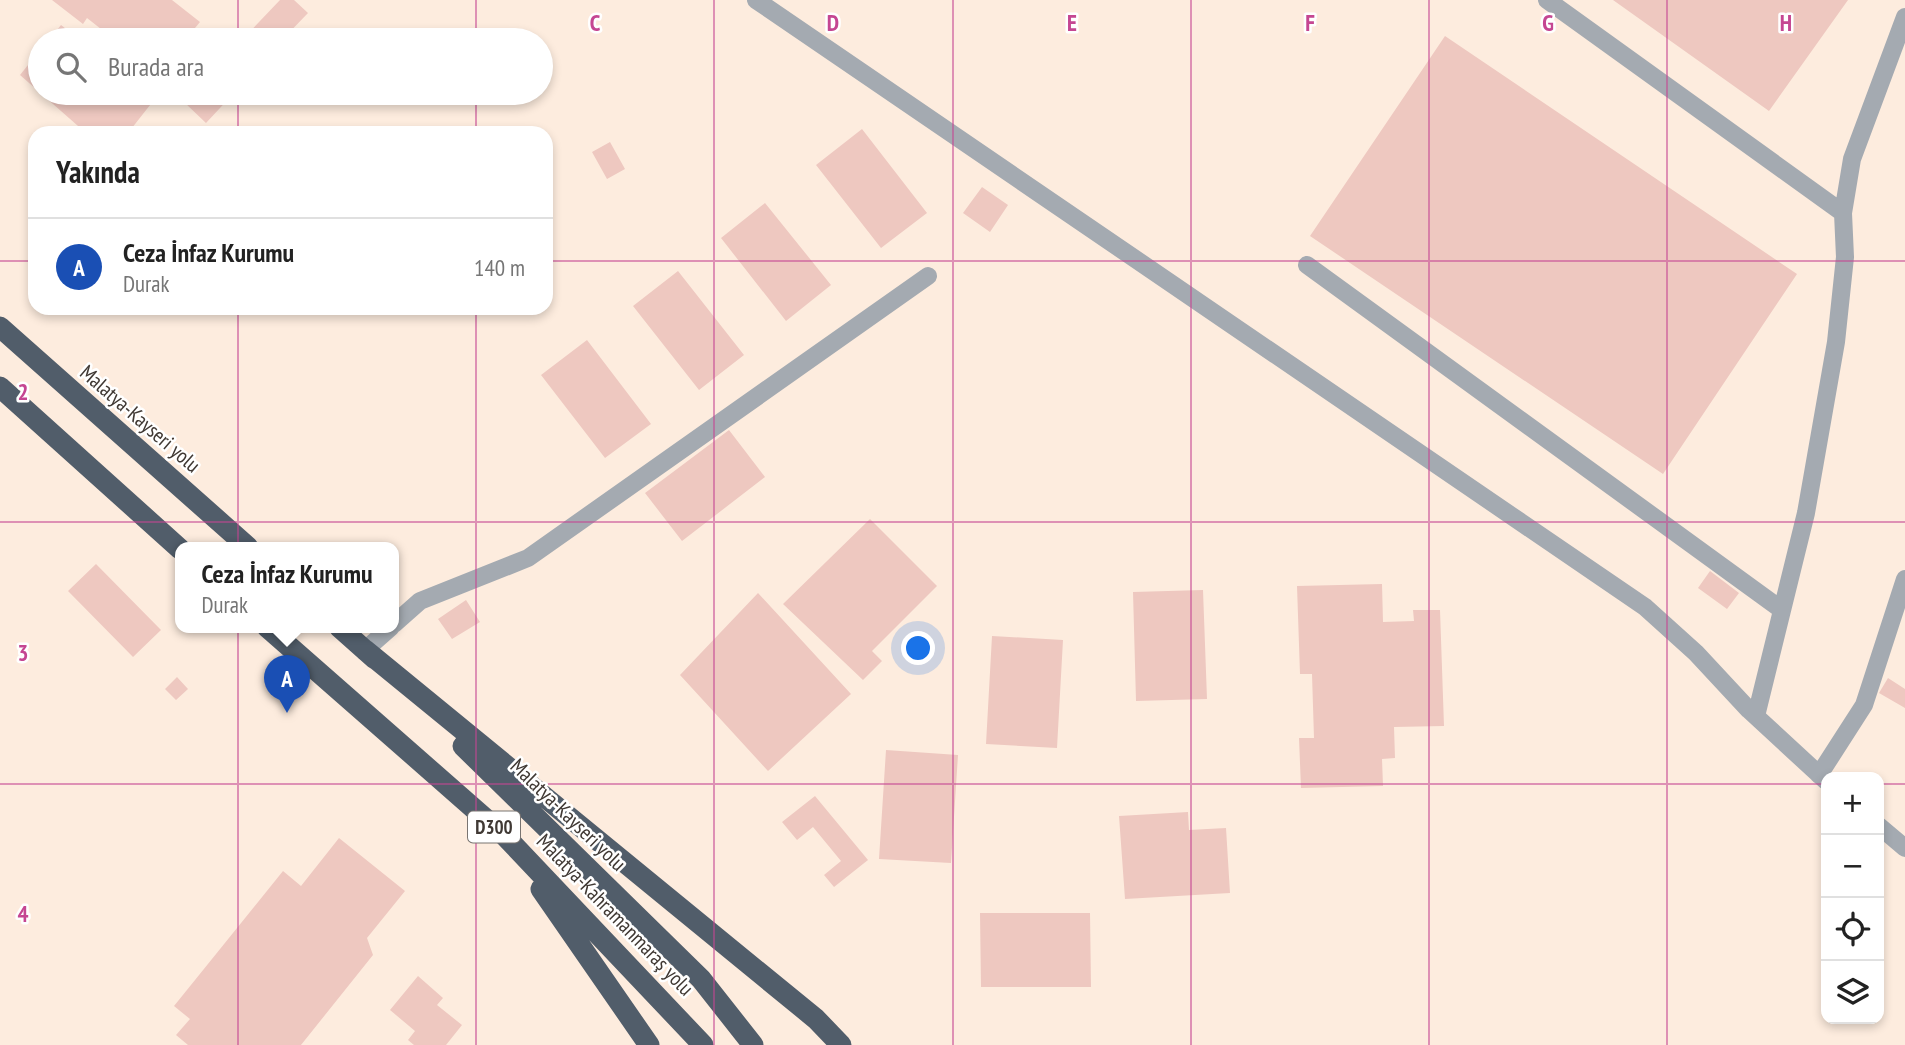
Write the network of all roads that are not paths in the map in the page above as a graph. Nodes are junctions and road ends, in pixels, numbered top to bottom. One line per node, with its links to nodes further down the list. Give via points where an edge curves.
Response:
1 (756, 0): 18 (street, via 1645,607)
2 (1547, 0): 4 (street)
3 (1905, 18): 4 (street, via 1852,159)
4 (1843, 213): 12 (street, via 1845,257 1836,342 1806,513)
5 (1307, 265): 12 (street)
6 (928, 276): 13 (street, via 528,558 419,601)
7 (0, 327): 9 (highway, Malatya-Kayseri yolu)
8 (0, 387): 10 (highway)
9 (242, 542)
10 (175, 544)
11 (1905, 579): 19 (street, via 1864,705)
12 (1782, 610): 18 (street)
13 (399, 620)
14 (274, 633): 22 (highway, Malatya-Kahramanmaraş yolu / D300)
15 (346, 633): 17 (highway, Malatya-Kayseri yolu / D300)
16 (384, 633): 17 (street)
17 (365, 650): 26 (highway, Malatya-Kayseri yolu / D300, via 701,979); 27 (highway, via 816,1019)
18 (1756, 716): 20 (street)
19 (1826, 772)
20 (1821, 776)
21 (1884, 830): 23 (street)
22 (504, 835): 24 (highway); 25 (highway, Malatya-Kahramanmaraş yolu / D300)
23 (1905, 848)
24 (649, 1045)
25 (704, 1045)
26 (753, 1045)
27 (841, 1045)

